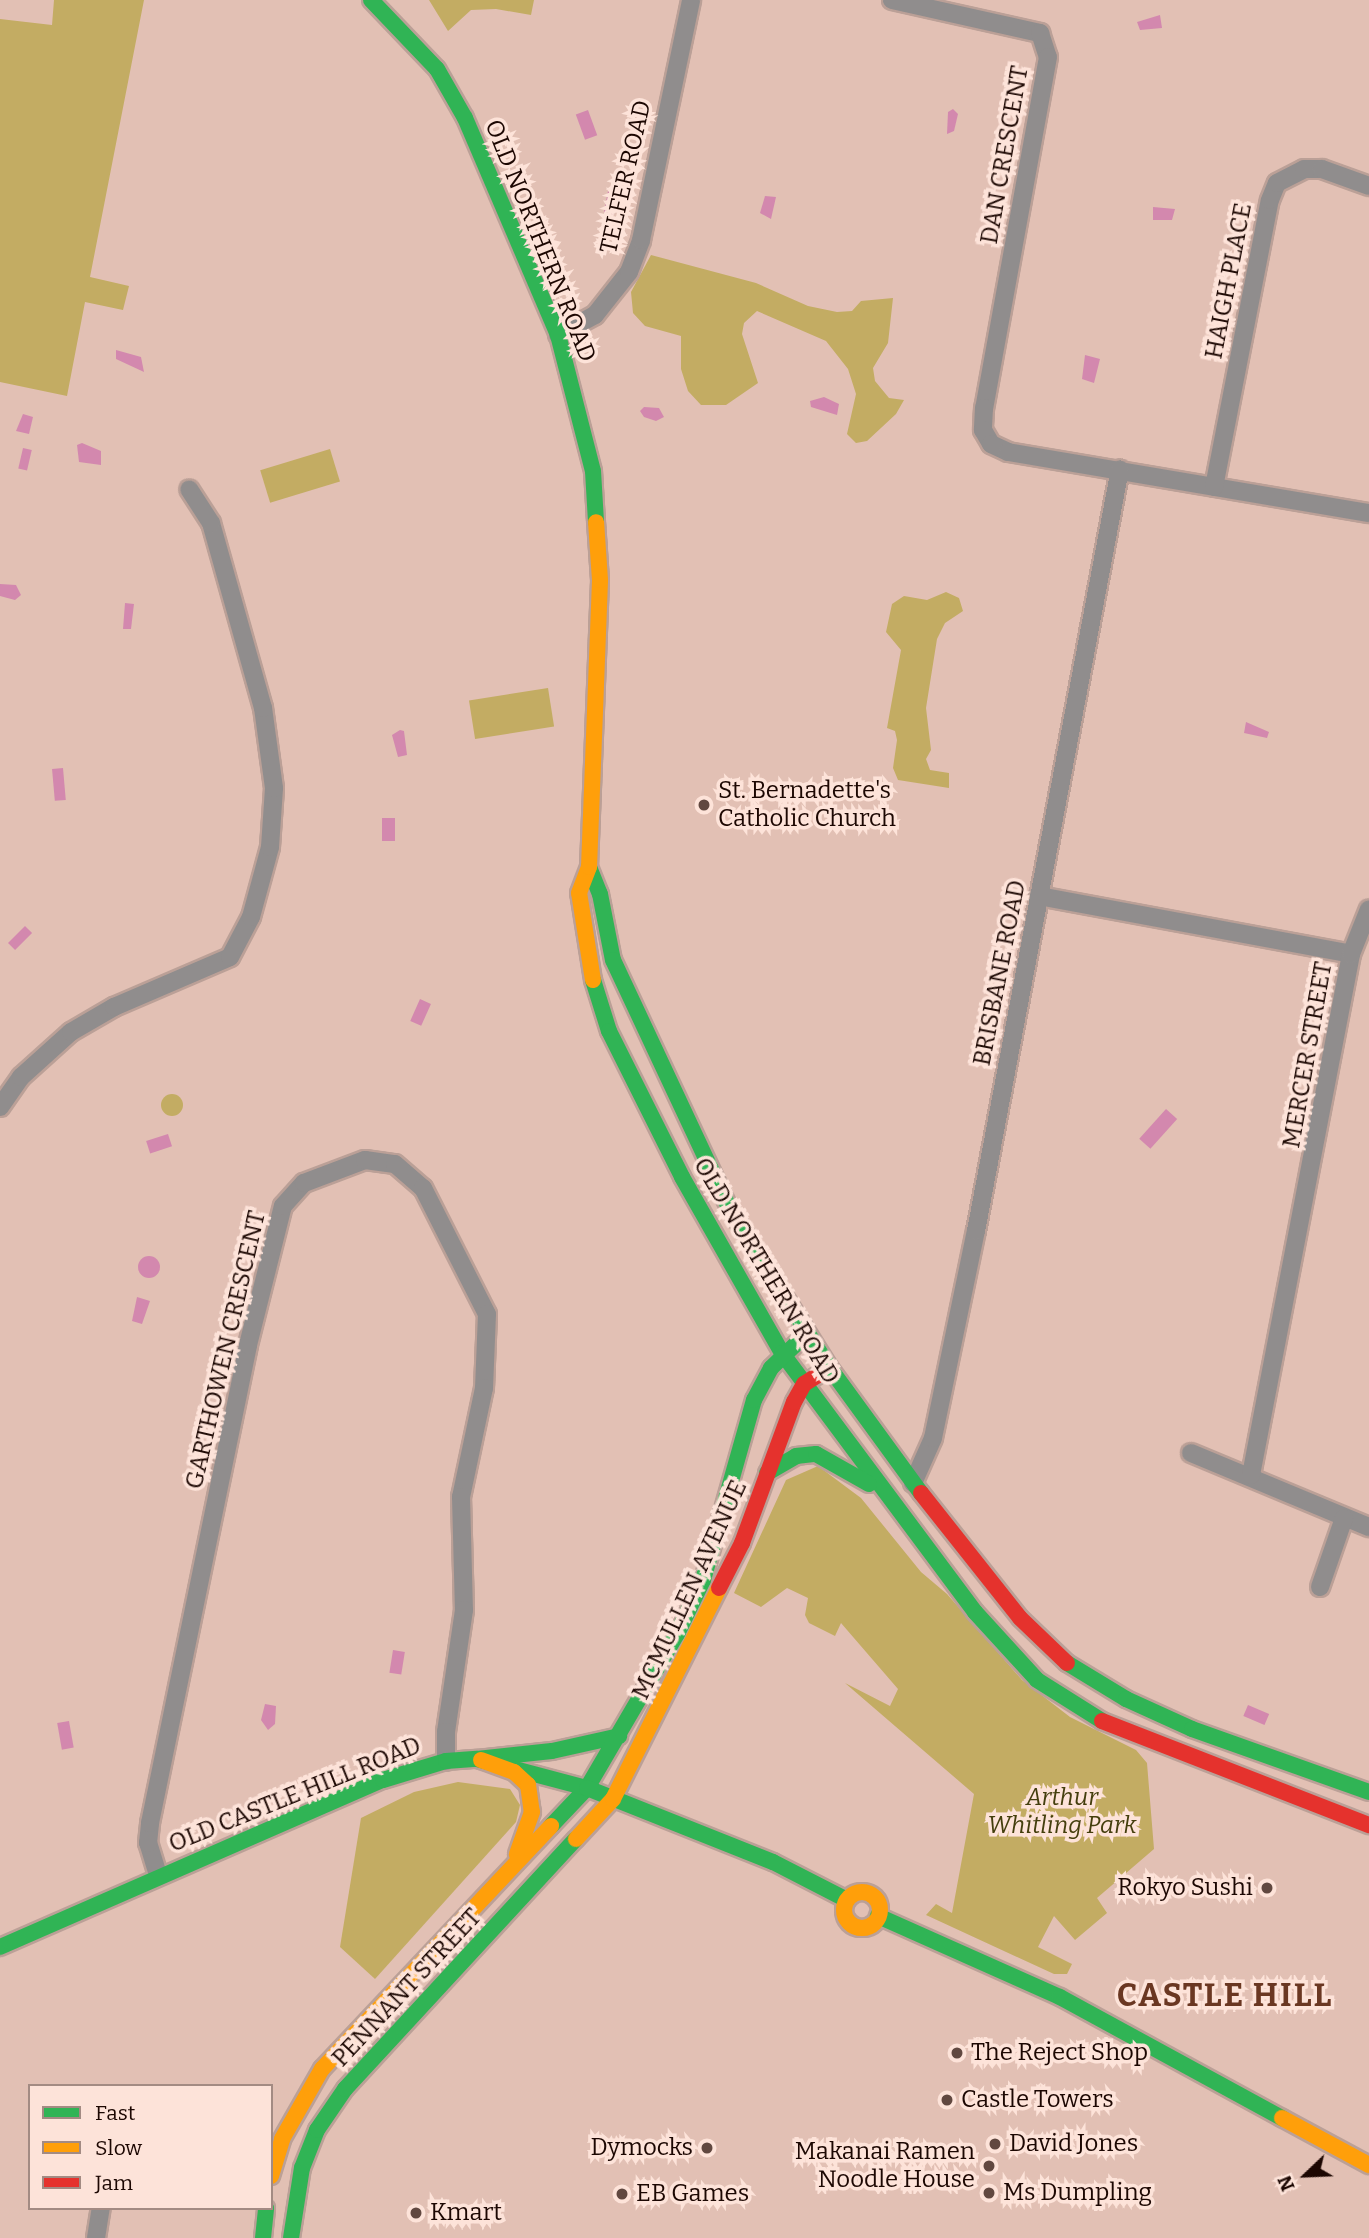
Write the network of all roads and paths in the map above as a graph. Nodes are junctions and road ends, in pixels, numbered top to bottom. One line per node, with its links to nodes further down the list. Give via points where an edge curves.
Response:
1 (371, 0): 5 (main road, OLD NORTHERN ROAD, via 415,43 445,82 499,192)
2 (691, 0): 5 (street, TELFER ROAD, via 640,240 629,272 595,314)
3 (892, 0): 6 (street, DAN CRESCENT, via 1040,33 1048,57 984,408 986,436 1008,452)
4 (1369, 186): 7 (street, HAIGH PLACE, via 1322,169 1304,169 1277,183)
5 (558, 335): 10 (main road, OLD NORTHERN ROAD, via 585,427 598,526 599,631)
6 (1120, 468): 7 (street); 11 (street, BRISBANE ROAD)
7 (1214, 487): 9 (street)
8 (189, 489): 14 (street, via 211,523 262,708 274,788 270,847 251,917 230,957 114,1007 71,1031 21,1077)
9 (1369, 513)
10 (589, 867): 15 (main road, OLD NORTHERN ROAD, via 600,894 613,960 689,1129 728,1206); 16 (main road, OLD NORTHERN ROAD, via 579,893 582,918 595,992 609,1031 682,1177)
11 (1039, 896): 13 (street, MERCER STREET); 22 (street, BRISBANE ROAD, via 935,1425)
12 (1369, 909): 13 (street)
13 (1351, 954): 21 (street, MERCER STREET, via 1328,1094)
14 (0, 1107)
15 (808, 1336): 16 (main road, MCMULLEN AVENUE); 17 (main road, OLD NORTHERN ROAD)
16 (782, 1353): 18 (main road, OLD NORTHERN ROAD); 27 (main road, MCMULLEN AVENUE, via 754,1400 703,1580)
17 (829, 1367): 18 (main road); 22 (main road, OLD NORTHERN ROAD)
18 (804, 1384): 20 (main road, MCMULLEN AVENUE); 23 (main road, OLD NORTHERN ROAD)
19 (1191, 1453): 21 (street)
20 (767, 1473): 23 (main road, via 796,1456 816,1454 849,1469); 34 (main road, MCMULLEN AVENUE, via 742,1543)
21 (1251, 1475): 24 (street)
22 (913, 1483): 23 (main road, via 910,1495); 28 (main road, OLD NORTHERN ROAD, via 1050,1649 1126,1699)
23 (898, 1507): 31 (main road, OLD NORTHERN ROAD, via 975,1612 1037,1680 1111,1727)
24 (1344, 1518): 25 (street); 26 (street)
25 (1369, 1527)
26 (1320, 1587)
27 (619, 1736): 29 (main road, via 564,1749); 32 (main road, MCMULLEN AVENUE)
28 (1214, 1737): 31 (main road); 33 (main road, OLD NORTHERN ROAD)
29 (477, 1759): 30 (main road, OLD CASTLE HILL ROAD); 32 (main road, OLD CASTLE HILL ROAD); 36 (main road, via 514,1772 528,1785 531,1812)
30 (446, 1761): 37 (main road, OLD CASTLE HILL ROAD, via 383,1780); 37 (street, GARTHOWEN CRESCENT, via 464,1610 461,1497 484,1388 487,1314 423,1188 395,1164 365,1160 304,1183 283,1206 248,1345 150,1823 148,1843)
31 (1204, 1765): 35 (main road, OLD NORTHERN ROAD)
32 (587, 1788): 34 (main road, OLD CASTLE HILL ROAD); 36 (main road, PENNANT STREET)
33 (1369, 1792)
34 (613, 1800): 38 (main road, OLD CASTLE HILL ROAD, via 773,1862); 47 (main road, PENNANT STREET, via 345,2089 317,2130 302,2168)
35 (1369, 1825)
36 (512, 1865): 42 (main road, PENNANT STREET, via 322,2069 282,2139)
37 (158, 1874): 40 (main road, OLD CASTLE HILL ROAD)
38 (847, 1900): 39 (main road, via 856,1893 867,1893 877,1900); 39 (main road, via 846,1915 857,1926 872,1924)
39 (878, 1916): 41 (main road, via 1060,1997)
40 (0, 1947)
41 (1369, 2165)
42 (273, 2169)
43 (101, 2210): 45 (street)
44 (266, 2210): 46 (main road)
45 (96, 2238)
46 (263, 2238)
47 (291, 2238)

